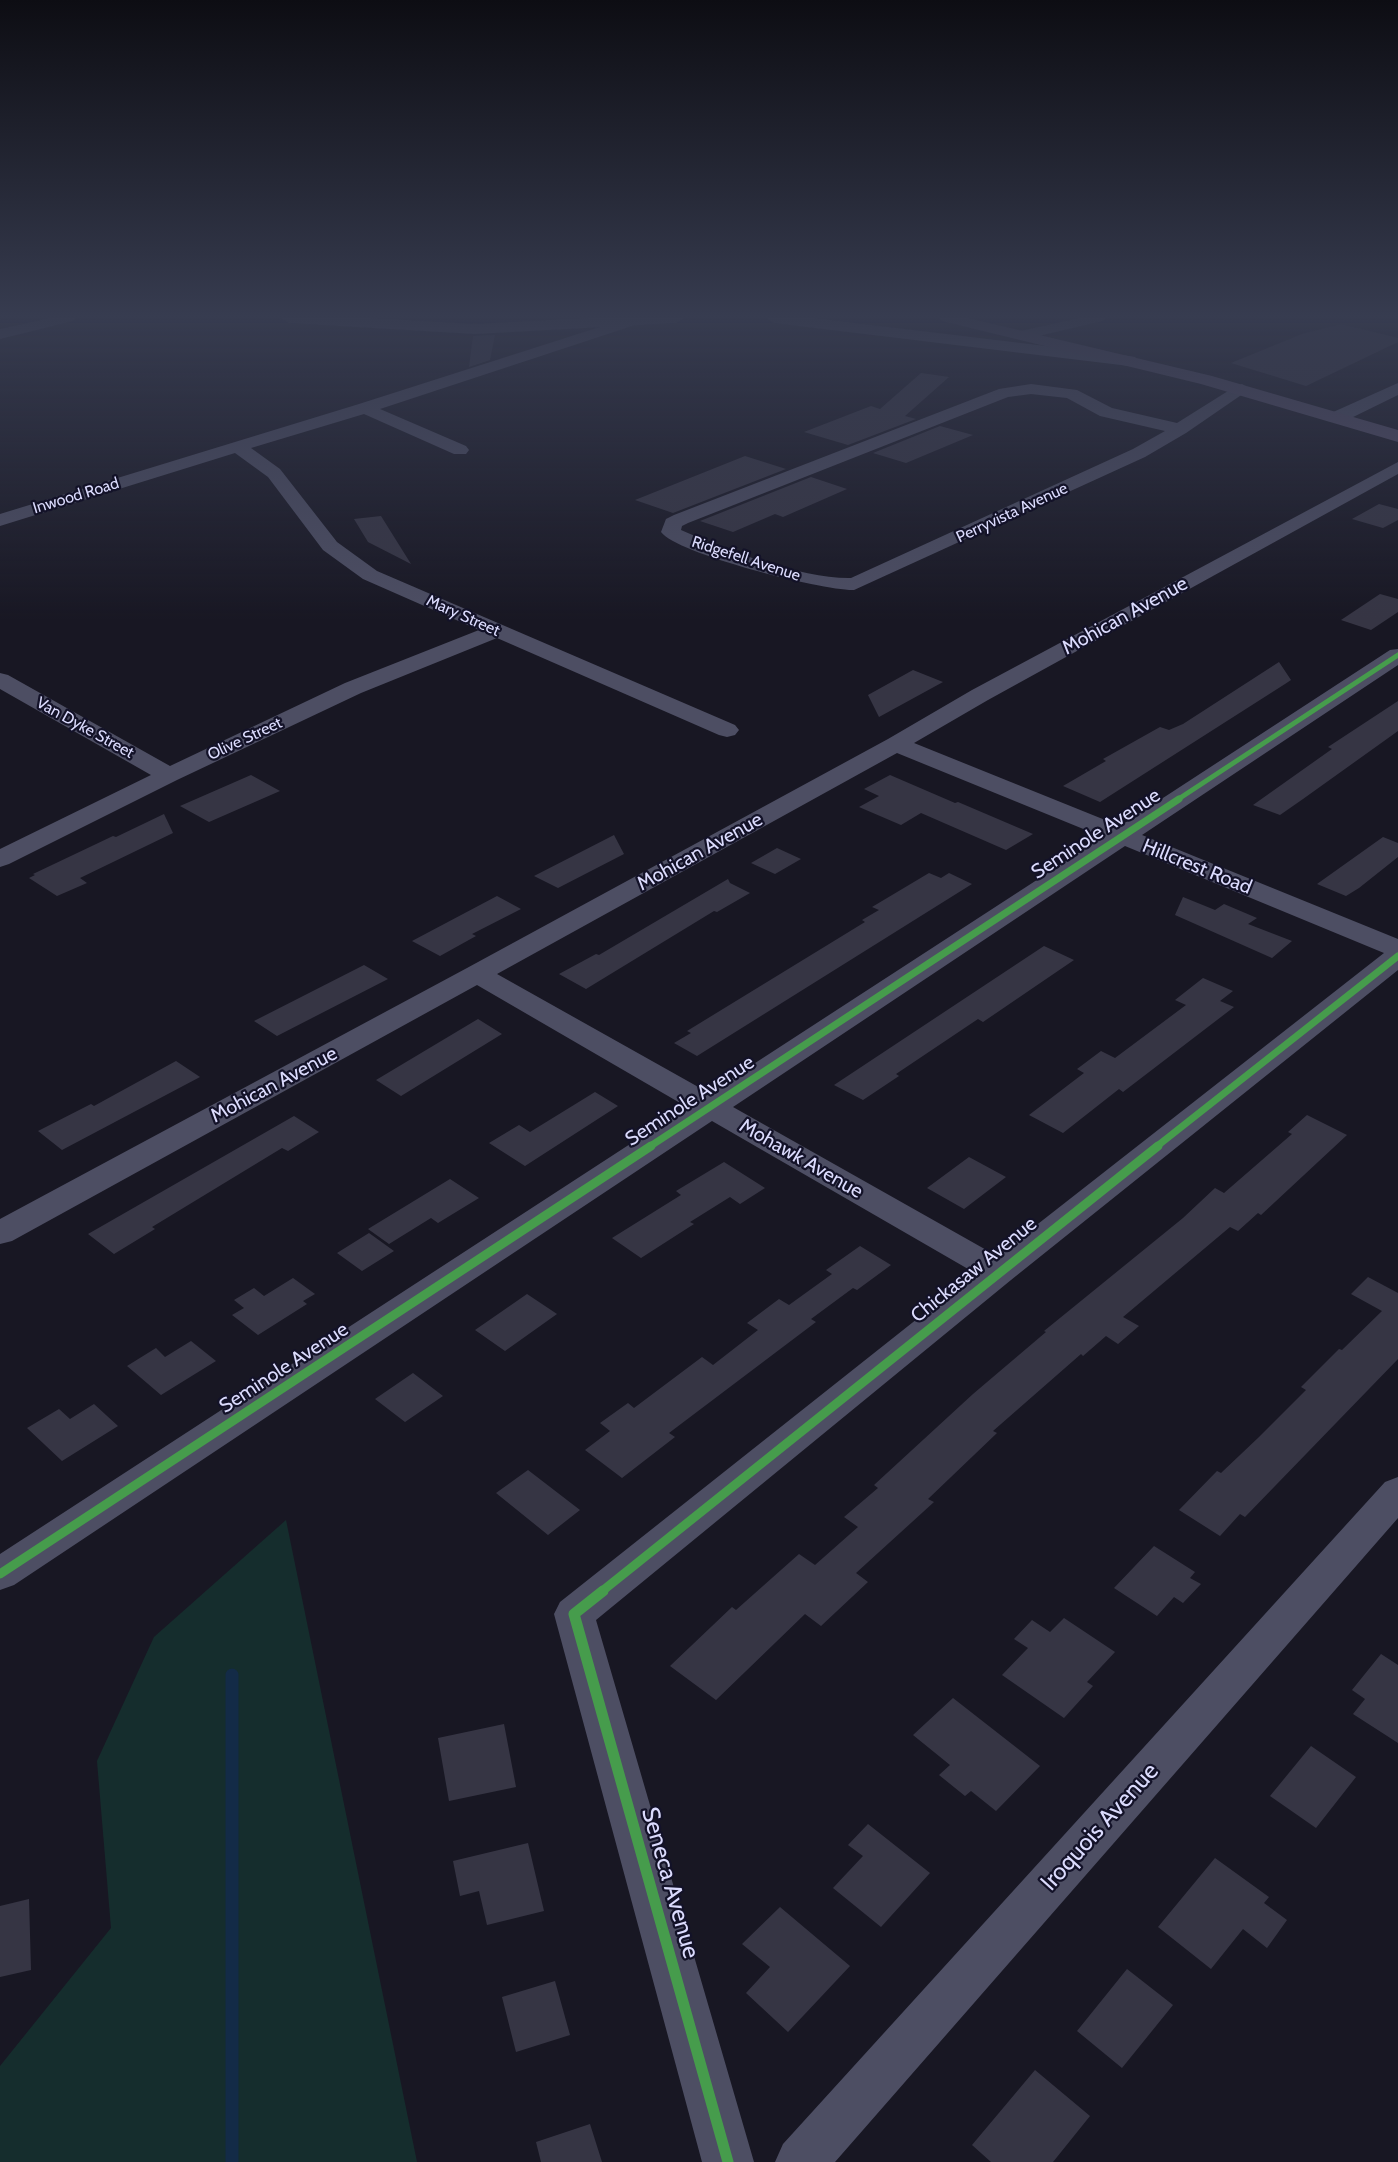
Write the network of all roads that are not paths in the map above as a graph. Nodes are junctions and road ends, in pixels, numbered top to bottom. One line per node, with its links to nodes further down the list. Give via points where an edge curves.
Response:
1 (330, 419): 9 (street, Inwood Road)
2 (390, 419): 10 (street)
3 (936, 419): 13 (street, Ridgefell Avenue, via 673,523 671,532 681,538 768,568)
4 (1136, 419): 7 (street, Ridgefell Avenue)
5 (1196, 419): 7 (street, Perryvista Avenue)
6 (1344, 419): 8 (main road)
7 (1180, 429): 13 (street, Perryvista Avenue, via 1123,461 924,554 854,584)
8 (1398, 436)
9 (238, 447): 12 (street, Inwood Road); 14 (street, Mary Street, via 274,473 330,546 370,575)
10 (460, 450)
11 (1398, 467): 18 (street, Mohican Avenue)
12 (0, 520)
13 (839, 586)
14 (496, 631): 17 (street, Mary Street); 19 (street, Olive Street, via 353,688)
15 (1398, 655): 20 (street, Seminole Avenue)
16 (0, 680): 19 (street, Van Dyke Street)
17 (727, 730)
18 (896, 744): 20 (street, Hillcrest Road); 24 (street, Mohican Avenue)
19 (169, 775): 21 (street, Olive Street)
20 (1122, 837): 22 (street, Hillcrest Road); 25 (street, Seminole Avenue)
21 (0, 859)
22 (1398, 949)
23 (1398, 956): 27 (street, Chickasaw Avenue)
24 (477, 974): 25 (street, Mohawk Avenue); 26 (street, Mohican Avenue)
25 (710, 1107): 27 (street, Mohawk Avenue); 29 (street, Seminole Avenue)
26 (0, 1233)
27 (999, 1272): 30 (street, Chickasaw Avenue)
28 (1398, 1492): 32 (street, Iroquois Avenue)
29 (0, 1574)
30 (574, 1614): 31 (street, Seneca Avenue)
31 (728, 2162)
32 (801, 2162)

